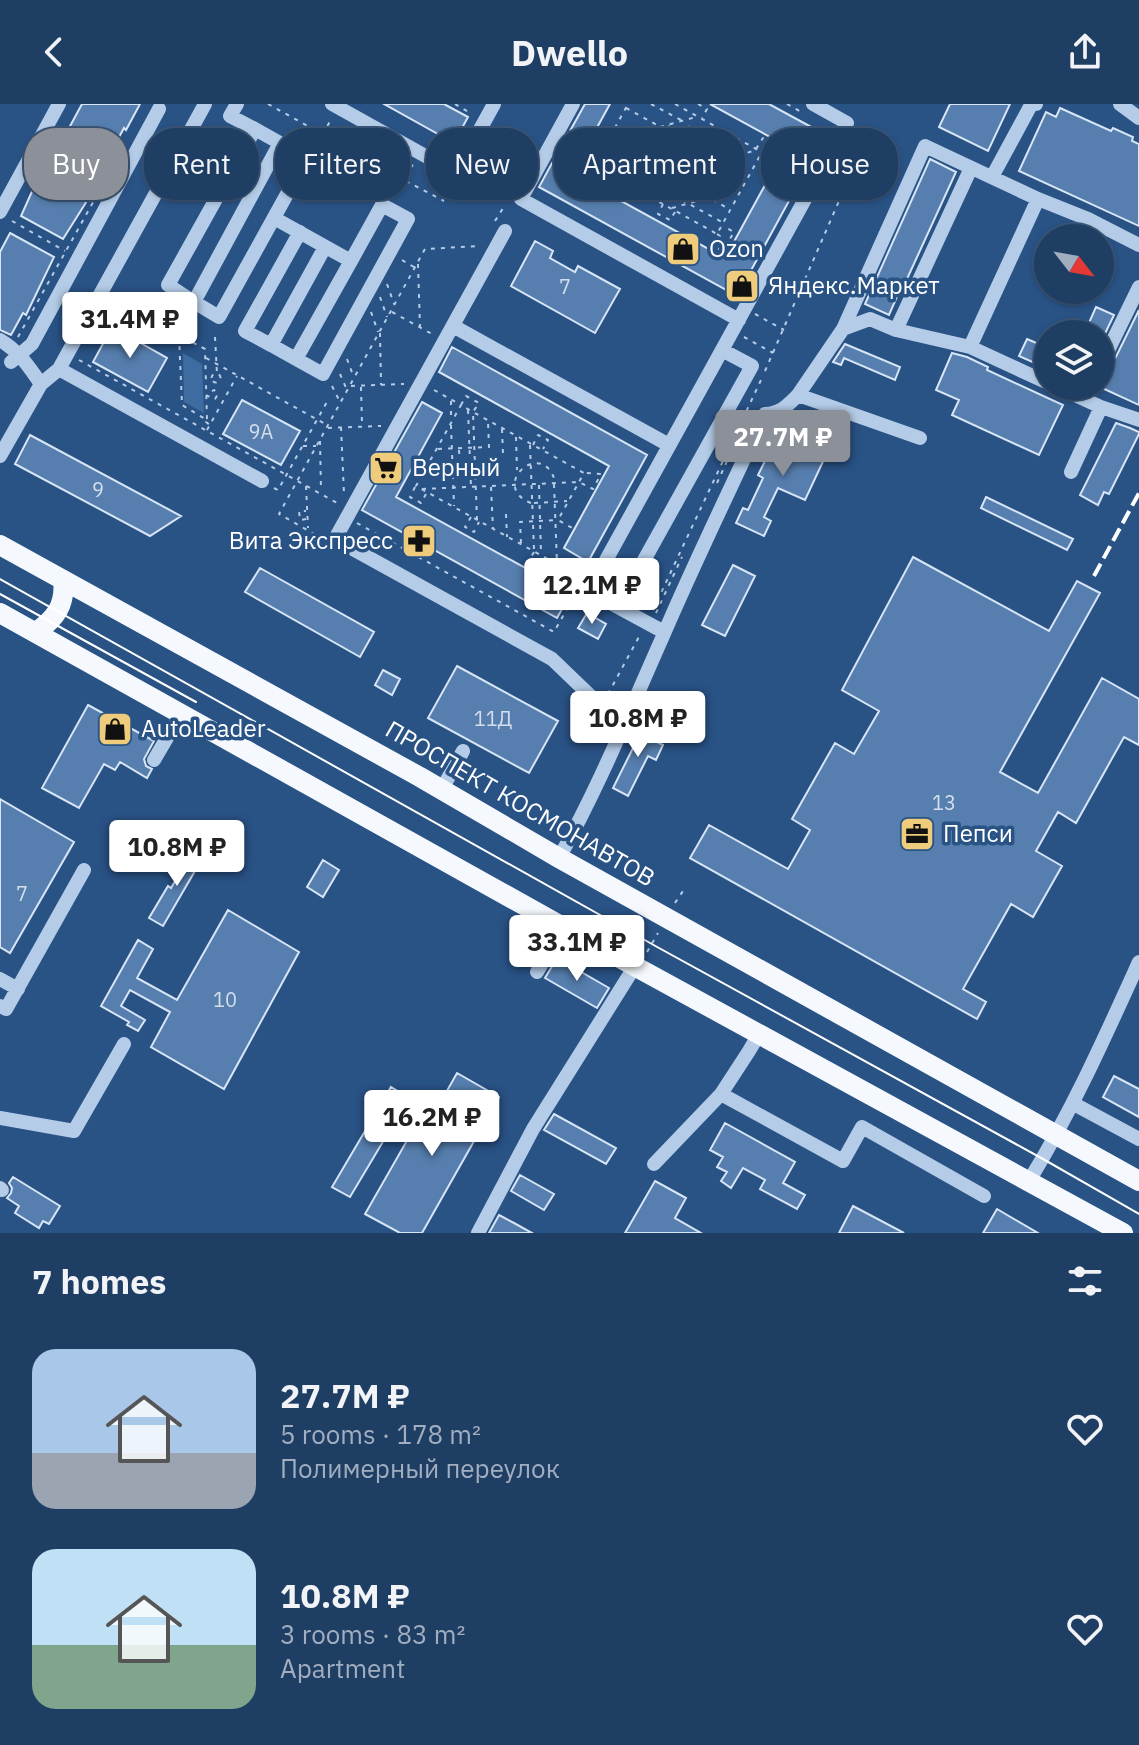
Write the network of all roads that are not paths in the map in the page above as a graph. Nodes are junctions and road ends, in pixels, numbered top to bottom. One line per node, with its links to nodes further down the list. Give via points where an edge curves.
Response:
1 (59, 104): 19 (street)
2 (205, 104): 40 (street)
3 (237, 104): 12 (street, via 230,116)
4 (332, 104): 5 (street, via 456,173)
5 (494, 104)
6 (573, 104): 28 (street, via 521,199)
7 (1033, 104): 15 (street)
8 (1120, 104): 11 (street)
9 (159, 109): 37 (street, via 32,344)
10 (811, 110): 28 (street, via 847,123)
11 (1139, 118)
12 (253, 128)
13 (275, 152): 27 (street)
14 (971, 168): 15 (street); 31 (street, via 925,146); 32 (street)
15 (992, 177): 16 (street)
16 (1038, 199): 23 (street); 36 (street)
17 (215, 200): 27 (street, via 168,285)
18 (284, 200): 20 (street)
19 (2, 215)
20 (274, 218): 22 (street); 29 (street)
21 (505, 231): 30 (street)
22 (300, 232): 24 (street); 33 (street)
23 (1139, 245)
24 (325, 247): 25 (street); 35 (street)
25 (351, 261): 39 (street); 39 (street, via 382,205 408,219 323,374)
26 (1139, 287): 34 (street)
27 (194, 302): 29 (street)
28 (742, 314): 38 (street)
29 (219, 317): 33 (street)
30 (453, 326): 48 (street); 59 (street, via 335,539 552,659 601,706)
31 (843, 329): 32 (street, via 870,319); 43 (street)
32 (896, 330): 36 (street)
33 (245, 331): 35 (street)
34 (1114, 338)
35 (271, 345): 39 (street)
36 (970, 347): 41 (street)
37 (11, 350): 42 (street)
38 (722, 350): 48 (street); 54 (street, via 752,366)
39 (296, 359)
40 (59, 369): 42 (street); 51 (street)
41 (1034, 377)
42 (41, 384): 49 (street)
43 (798, 395): 47 (street); 56 (street, via 785,409 765,414)
44 (1094, 400): 45 (street)
45 (1101, 407): 46 (street); 50 (street)
46 (1139, 420)
47 (920, 438)
48 (669, 445): 54 (street, via 589,591)
49 (0, 456)
50 (1071, 472)
51 (262, 481)
52 (0, 545): 53 (main road, ПРОСПЕКТ КОСМОНАВТОВ)
53 (63, 580): 57 (main road, via 58,612); 62 (main road, ПРОСПЕКТ КОСМОНАВТОВ)
54 (618, 607): 56 (street)
55 (0, 613): 57 (main road)
56 (654, 627): 59 (street)
57 (36, 632): 58 (main road)
58 (181, 714): 61 (street); 65 (main road)
59 (626, 719): 63 (street)
60 (463, 751): 62 (street)
61 (154, 760)
62 (442, 789): 63 (main road, ПРОСПЕКТ КОСМОНАВТОВ)
63 (559, 858): 77 (main road, ПРОСПЕКТ КОСМОНАВТОВ)
64 (84, 870): 70 (street)
65 (563, 927): 67 (main road); 68 (street)
66 (1139, 962): 75 (street)
67 (636, 967): 72 (main road); 83 (street, via 533,1129)
68 (537, 972)
69 (0, 979): 70 (street)
70 (18, 989): 71 (street, via 6,1009)
71 (0, 1006)
72 (759, 1034): 74 (street); 80 (main road)
73 (124, 1044): 76 (street, via 74,1131)
74 (721, 1094): 79 (street); 82 (street, via 843,1161 862,1127)
75 (1074, 1104): 77 (street); 78 (street)
76 (0, 1118)
77 (1057, 1136): 80 (street); 81 (main road, ПРОСПЕКТ КОСМОНАВТОВ)
78 (1139, 1139)
79 (654, 1164)
80 (1029, 1181): 84 (main road)
81 (1139, 1181)
82 (984, 1196)
83 (478, 1233)
84 (1123, 1233)

